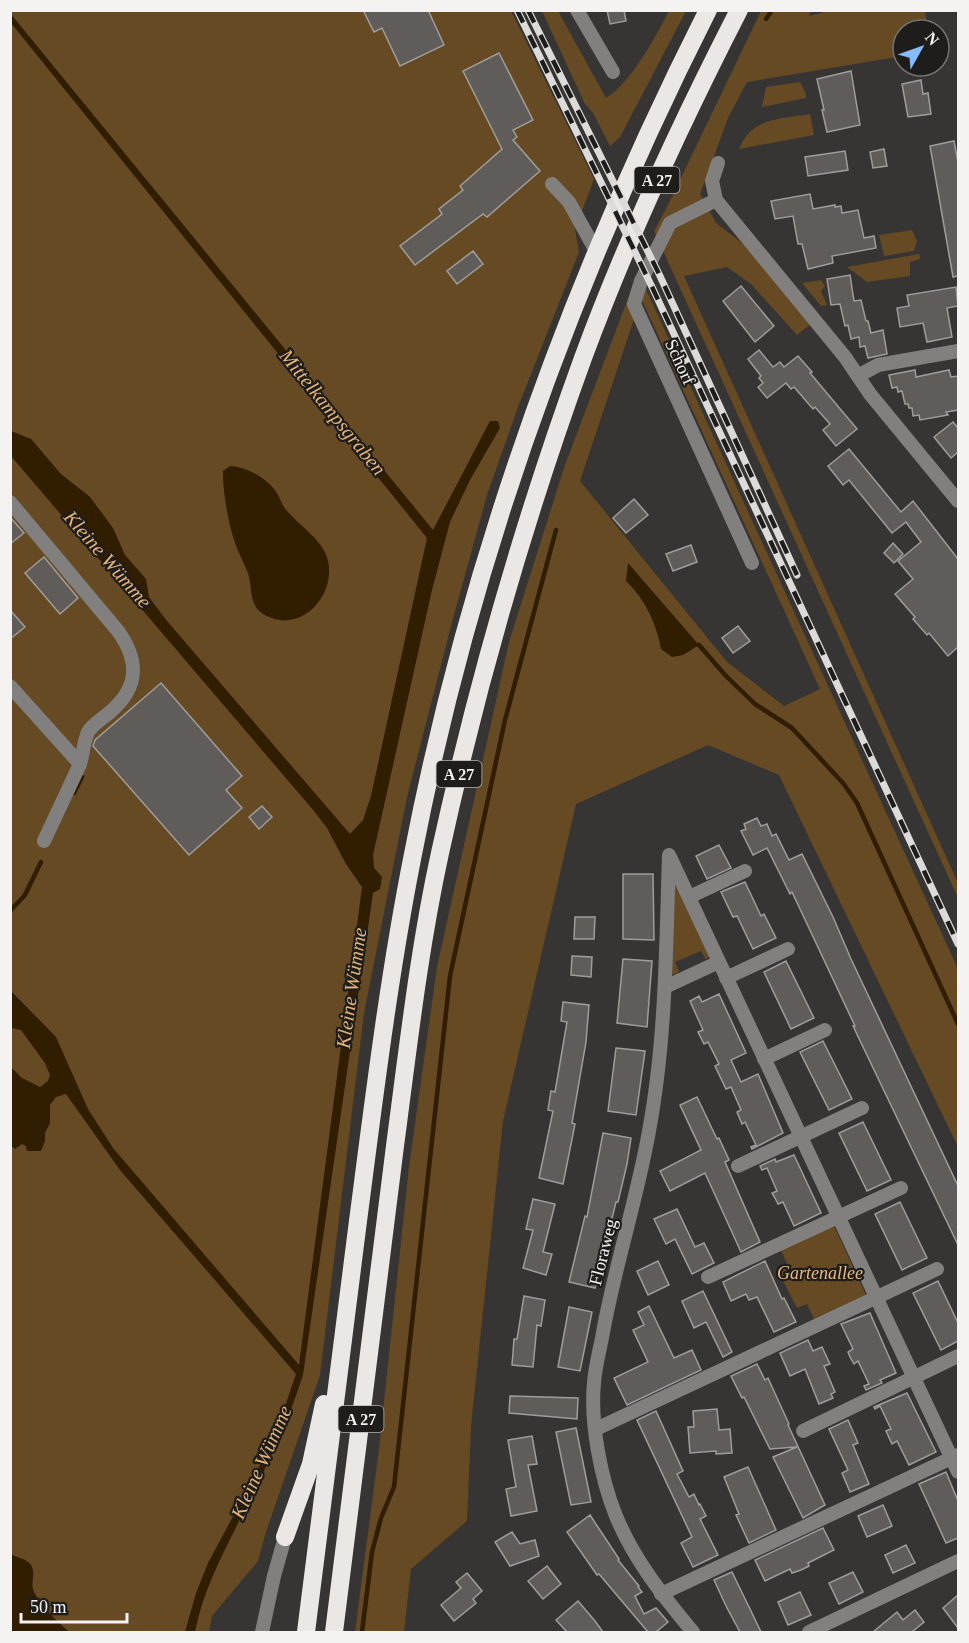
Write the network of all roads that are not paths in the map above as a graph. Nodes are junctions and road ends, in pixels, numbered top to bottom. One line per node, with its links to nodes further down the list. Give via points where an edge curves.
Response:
1 (577, 10): 4 (street)
2 (708, 10): 8 (highway, A 27)
3 (739, 10): 45 (highway, A 27, via 686,114 585,354 532,505 486,658 439,857 421,958)
4 (613, 72)
5 (718, 163): 7 (street, via 712,181)
6 (552, 184): 8 (street, via 569,202)
7 (716, 200): 10 (street); 13 (street, Schorf, via 670,223 634,304)
8 (596, 251): 32 (highway, A 27, via 506,496 434,756 411,862 381,1043)
9 (958, 351): 10 (street, via 878,364)
10 (858, 376): 11 (street)
11 (958, 501)
12 (10, 502): 15 (street, via 118,631 134,662 130,690 89,731)
13 (752, 563)
14 (10, 686): 15 (street)
15 (80, 764): 16 (street)
16 (44, 841)
17 (745, 871): 18 (street)
18 (688, 897): 20 (street); 22 (street, Floraweg, via 669,855)
19 (788, 949): 21 (street)
20 (719, 962): 21 (street); 22 (street)
21 (726, 978): 24 (street)
22 (665, 987): 36 (street, Floraweg, via 649,1130 608,1302 594,1383)
23 (825, 1030): 24 (street)
24 (764, 1059): 26 (street)
25 (862, 1108): 26 (street)
26 (801, 1137): 27 (street); 29 (street)
27 (738, 1166)
28 (901, 1188): 29 (street)
29 (839, 1217): 31 (street); 33 (street)
30 (937, 1269): 33 (street)
31 (708, 1277)
32 (348, 1297): 40 (highway, via 311,1464); 44 (highway, A 27)
33 (876, 1297): 35 (street); 36 (street)
34 (958, 1356): 35 (street)
35 (914, 1377): 37 (street); 38 (street)
36 (596, 1429): 42 (street, Floraweg, via 616,1516)
37 (803, 1431)
38 (955, 1456): 39 (street); 42 (street)
39 (958, 1472)
40 (285, 1537): 43 (street)
41 (958, 1561): 47 (street)
42 (661, 1594): 46 (street, Floraweg)
43 (262, 1632)
44 (306, 1632)
45 (334, 1632)
46 (693, 1632)
47 (808, 1632)

